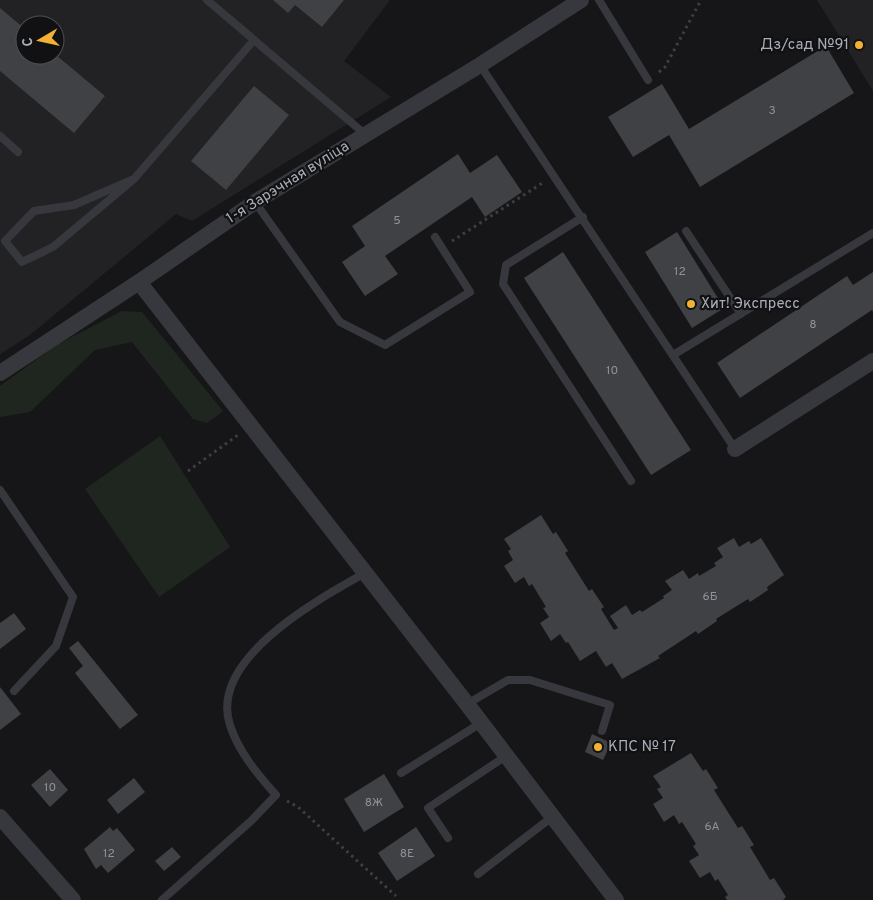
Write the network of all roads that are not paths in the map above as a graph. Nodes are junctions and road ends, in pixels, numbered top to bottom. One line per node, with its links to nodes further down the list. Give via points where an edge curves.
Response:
1 (207, 0): 4 (lane)
2 (581, 0): 5 (street, 1-я Зарэчная вуліца)
3 (599, 0): 6 (lane)
4 (254, 40): 7 (lane); 10 (lane)
5 (480, 65): 7 (street, 1-я Зарэчная вуліца); 12 (lane)
6 (648, 80)
7 (366, 135): 11 (street, 1-я Зарэчная вуліца)
8 (0, 136): 9 (lane)
9 (18, 152)
10 (134, 179): 10 (lane, via 74,205 34,210 5,241 22,262 53,247)
11 (254, 202): 15 (lane, via 340,322 385,345 470,292); 16 (street, 1-я Зарэчная вуліца)
12 (583, 217): 18 (lane); 22 (lane, via 506,265 503,284)
13 (686, 231): 17 (lane)
14 (873, 234): 17 (lane)
15 (435, 237)
16 (139, 282): 20 (street, 1-я Зарэчная вуліца); 24 (street)
17 (741, 314): 18 (lane)
18 (673, 355): 21 (lane)
19 (873, 361): 21 (street)
20 (0, 373)
21 (735, 449)
22 (631, 481)
23 (0, 490): 25 (lane, via 73,597 56,646)
24 (365, 573): 26 (street); 36 (lane, via 275,630 243,664 228,694 229,724 244,753 276,795)
25 (14, 691)
26 (467, 704): 27 (street); 28 (lane, via 508,680 530,680 610,705)
27 (482, 723): 29 (street); 30 (lane)
28 (602, 731)
29 (506, 756): 32 (street); 33 (lane, via 428,808)
30 (401, 773)
31 (0, 817): 35 (street)
32 (552, 817): 34 (lane); 37 (street)
33 (448, 838)
34 (478, 874)
35 (73, 900)
36 (162, 900)
37 (616, 900)

